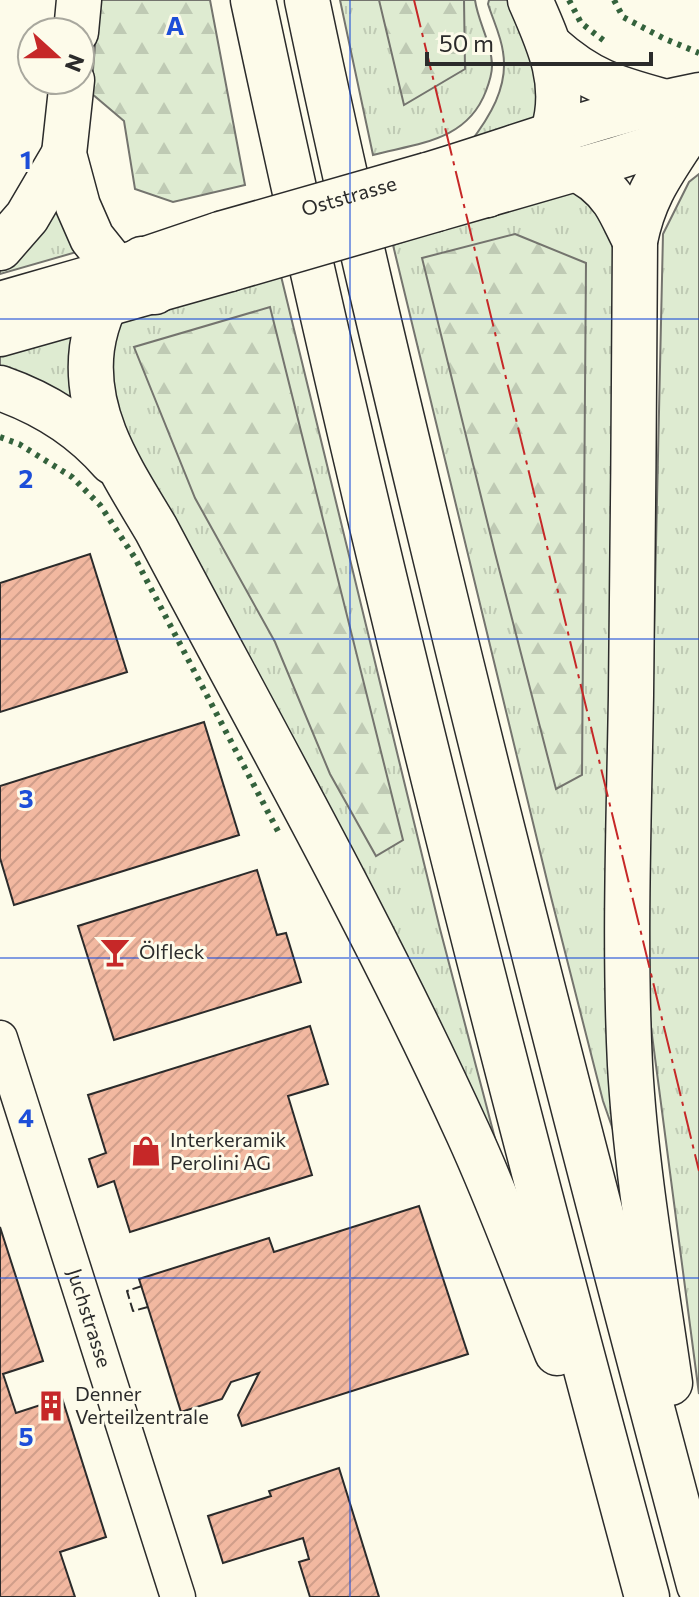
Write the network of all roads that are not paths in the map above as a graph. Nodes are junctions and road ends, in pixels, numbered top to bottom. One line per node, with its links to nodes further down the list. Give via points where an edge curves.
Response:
1 (253, 0): 19 (highway, via 445,822)
2 (307, 0): 20 (highway, via 483,754)
3 (530, 0): 4 (highway)
4 (551, 47): 6 (highway, via 600,82); 7 (highway, via 557,118)
5 (70, 96): 8 (highway)
6 (686, 116): 7 (main road, Oststrasse); 11 (highway, via 646,199)
7 (544, 153): 9 (main road, Oststrasse); 10 (highway); 11 (highway, via 595,180 614,201)
8 (64, 154): 12 (highway, via 27,217); 13 (highway, via 92,238)
9 (432, 192): 10 (main road, Oststrasse); 13 (main road, Oststrasse, bridge)
10 (487, 195)
11 (635, 241): 20 (highway, via 630,1066 636,1145)
12 (0, 248)
13 (129, 280): 14 (main road, Oststrasse); 15 (main road, Oststrasse); 17 (highway, via 96,327 91,385 103,430)
14 (0, 303)
15 (0, 335)
16 (0, 388): 17 (highway, via 73,425)
17 (126, 480): 19 (highway, via 433,1058 496,1197)
18 (0, 1038): 21 (street, Juchstrasse)
19 (631, 1538): 22 (highway)
20 (699, 1584)
21 (178, 1597)
22 (647, 1597)

